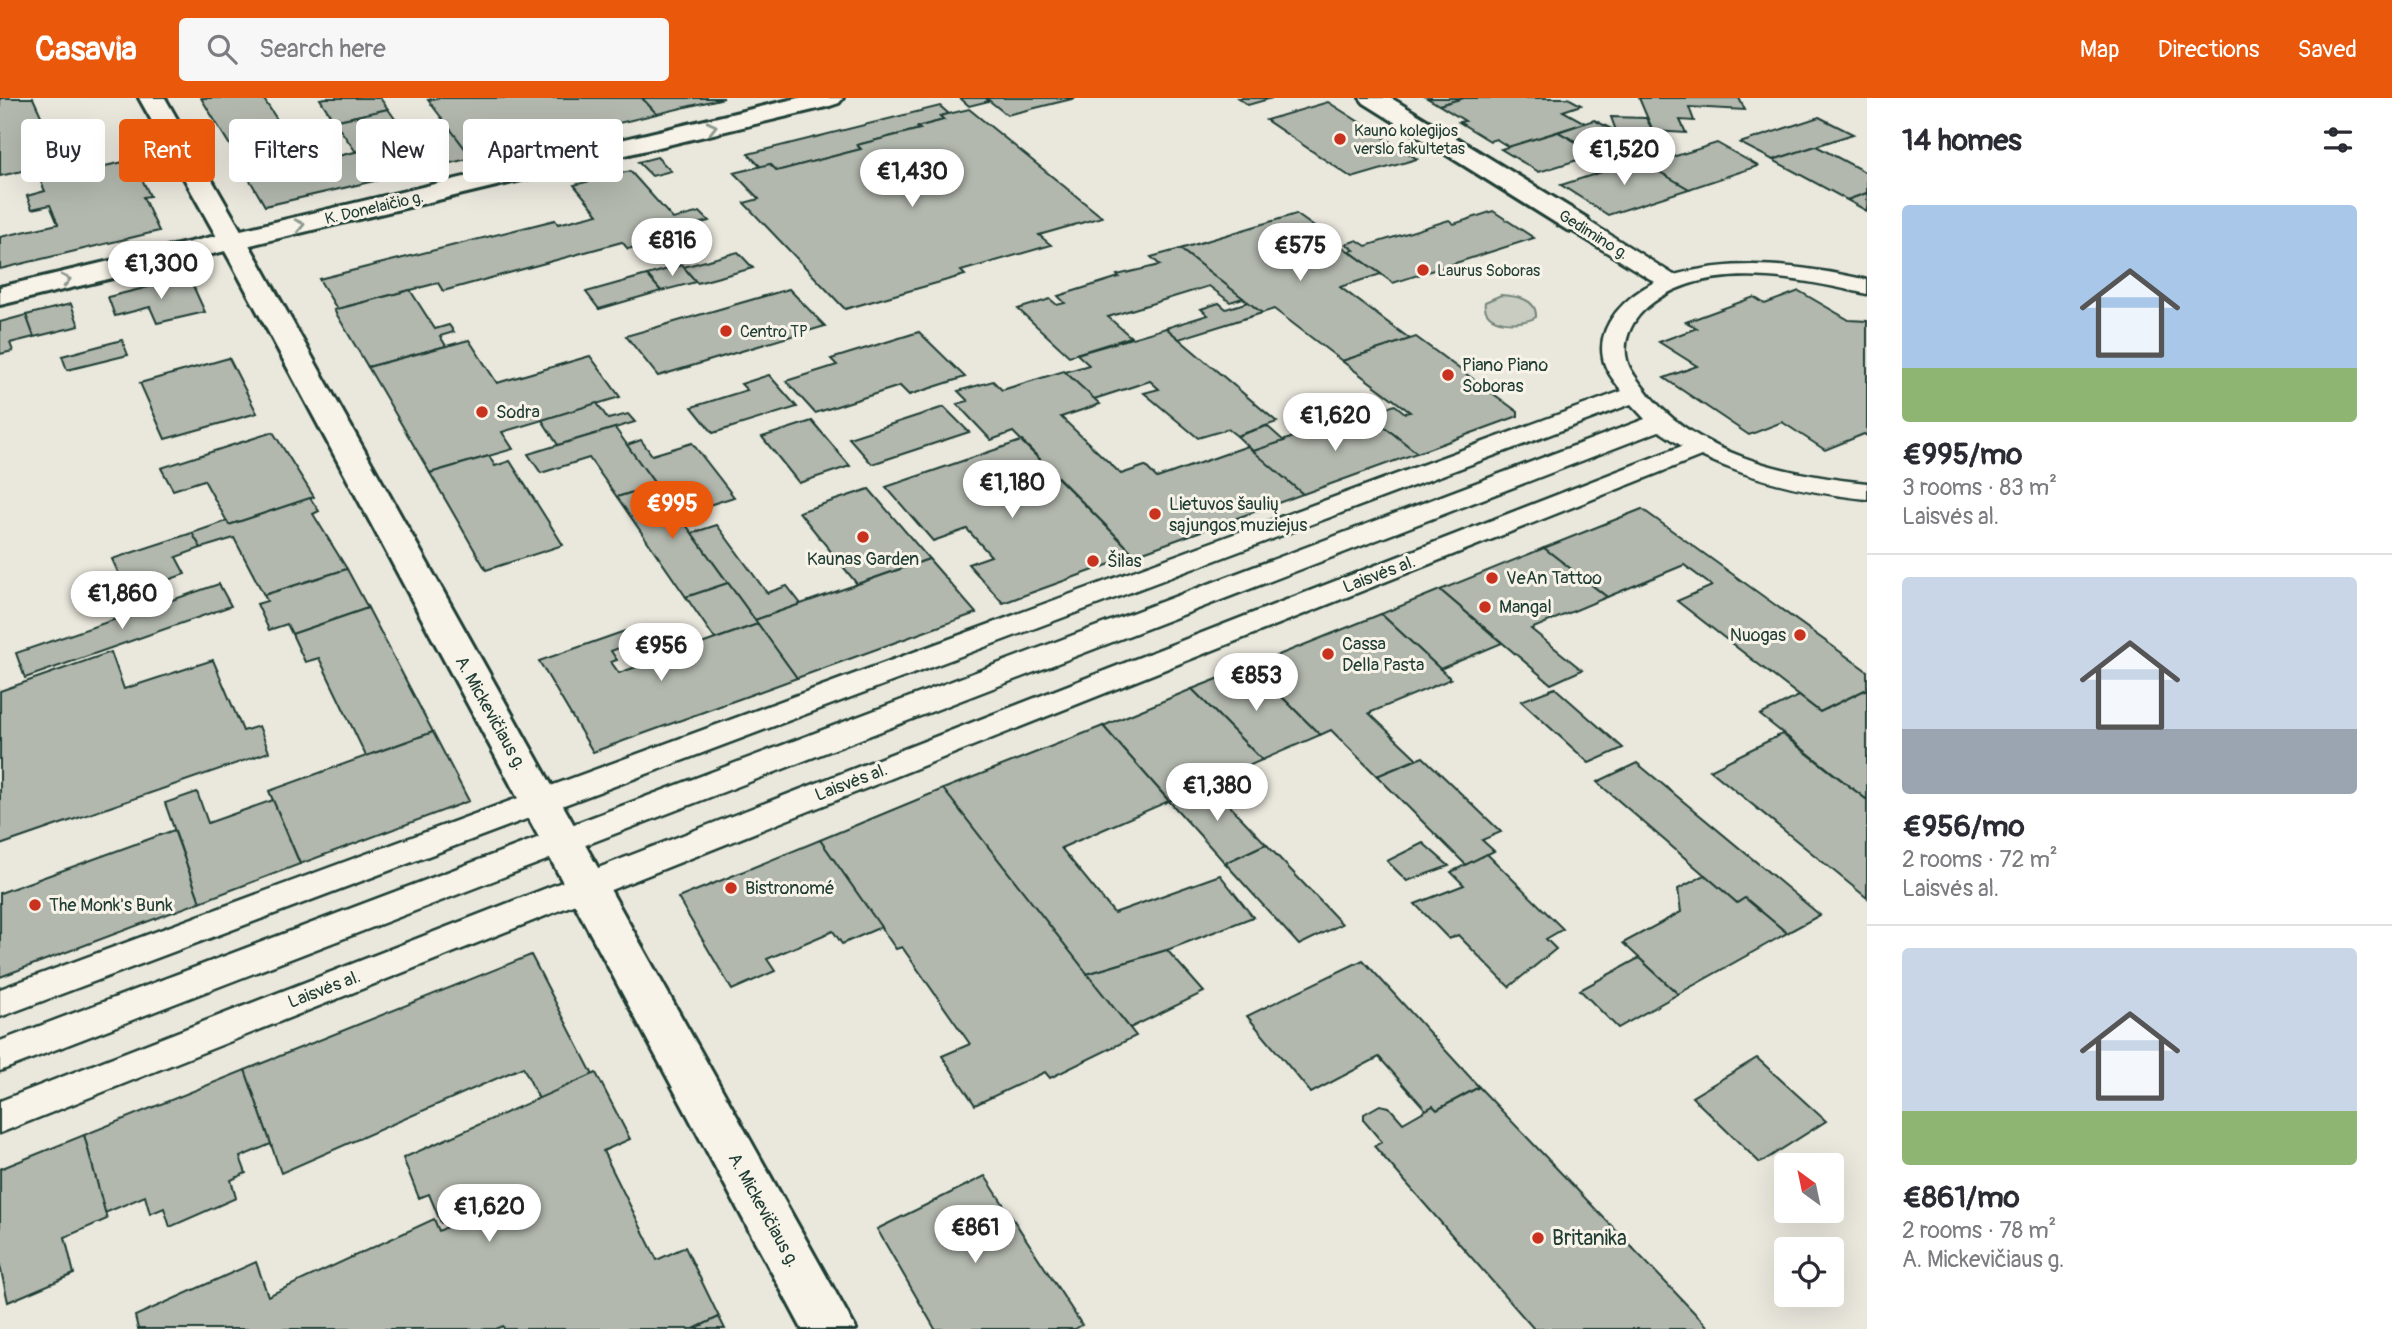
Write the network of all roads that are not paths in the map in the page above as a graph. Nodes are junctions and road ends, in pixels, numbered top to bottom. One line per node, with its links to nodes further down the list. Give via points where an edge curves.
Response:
1 (152, 98): 5 (street, A. Mickevičiaus g.)
2 (830, 98): 5 (street, K. Donelaičio g., one-way to 2)
3 (1373, 98): 4 (street, Gedimino g.)
4 (1577, 224): 6 (street, Gedimino g.)
5 (233, 240): 8 (street, K. Donelaičio g., one-way to 5); 13 (street, A. Mickevičiaus g.)
6 (1672, 283): 7 (street, via 1699,275 1764,271 1800,273); 9 (street, via 1636,302 1616,328 1615,360)
7 (1867, 287)
8 (0, 296)
9 (1634, 395): 10 (street); 13 (street)
10 (1662, 421): 11 (street); 14 (street)
11 (1702, 447): 12 (street, via 1765,473 1835,489); 15 (street, Laisvės al.)
12 (1867, 491)
13 (540, 802): 14 (street, A. Mickevičiaus g.); 16 (street)
14 (562, 841): 15 (street, A. Mickevičiaus g.); 17 (street)
15 (586, 886): 18 (street, Laisvės al.); 19 (street, A. Mickevičiaus g.)
16 (0, 1003)
17 (0, 1056)
18 (0, 1116)
19 (830, 1329)

